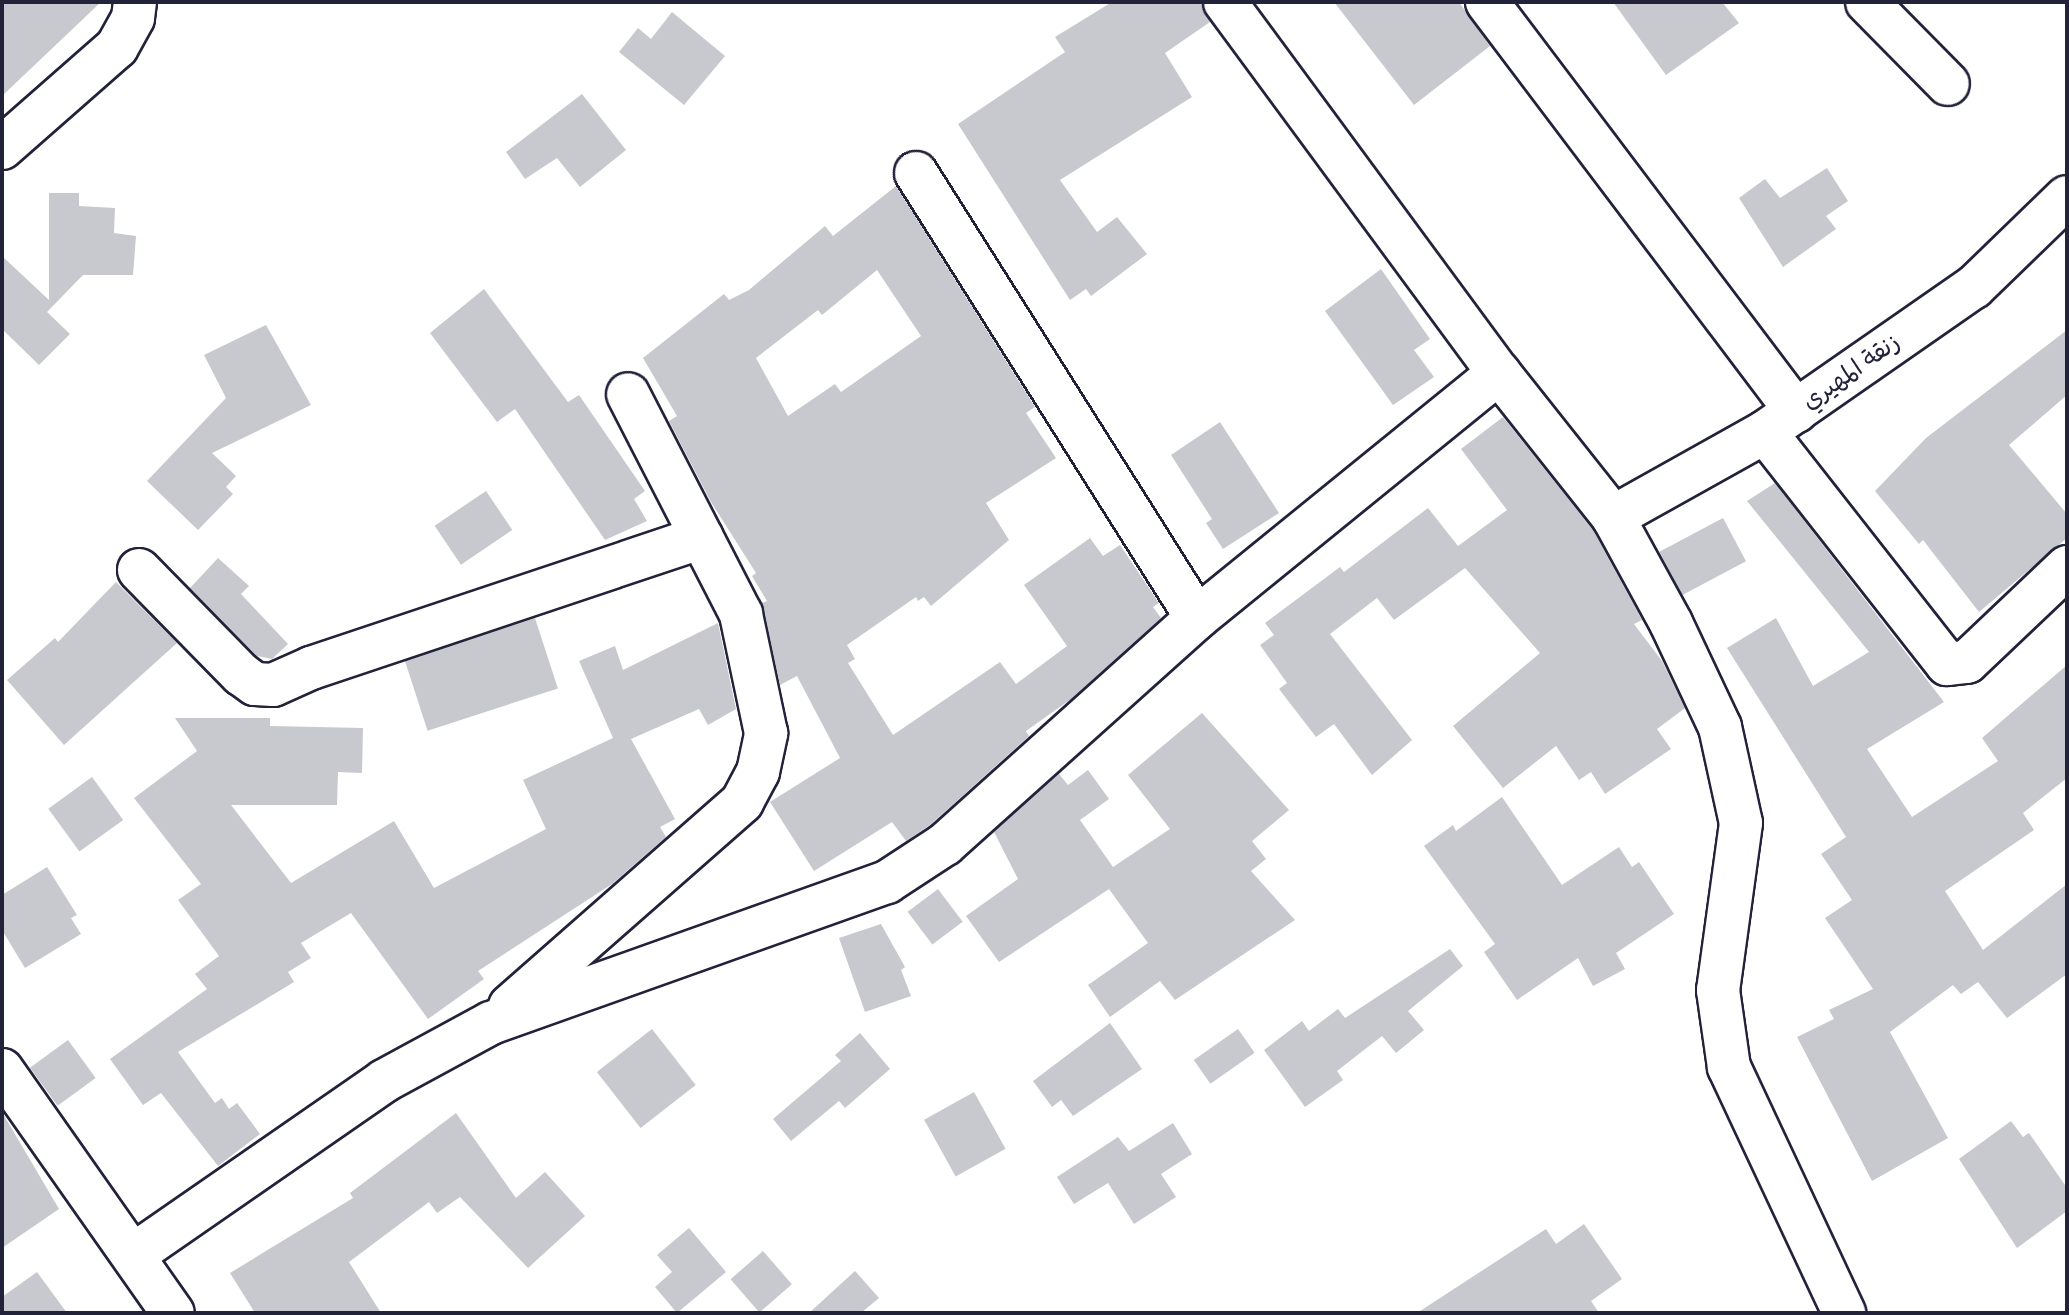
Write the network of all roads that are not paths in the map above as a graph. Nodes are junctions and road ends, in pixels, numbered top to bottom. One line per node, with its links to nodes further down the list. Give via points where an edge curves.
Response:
1 (135, 2): 6 (street, via 133,18 117,47)
2 (1225, 2): 9 (street)
3 (1487, 2): 11 (street)
4 (1867, 2): 5 (street)
5 (1948, 84)
6 (2, 148)
7 (916, 173): 16 (street)
8 (2067, 197): 11 (street, زنقة المهيري, via 1974,287)
9 (1499, 373): 12 (street); 16 (street)
10 (628, 394): 13 (street)
11 (1780, 421): 12 (street, زنقة المهيري); 14 (street, via 1947,664 1967,662)
12 (1613, 517): 21 (street, via 1720,727 1741,823 1718,990 1729,1067)
13 (702, 537): 15 (street, via 273,685 255,684 241,674); 17 (street, via 741,614 757,674 766,733 758,772 742,802)
14 (2067, 567)
15 (139, 570)
16 (1197, 618): 17 (street, via 945,844 887,882)
17 (491, 1023): 19 (street, via 384,1081)
18 (2, 1070): 19 (street)
19 (136, 1253): 20 (street)
20 (173, 1313)
21 (1844, 1313)

